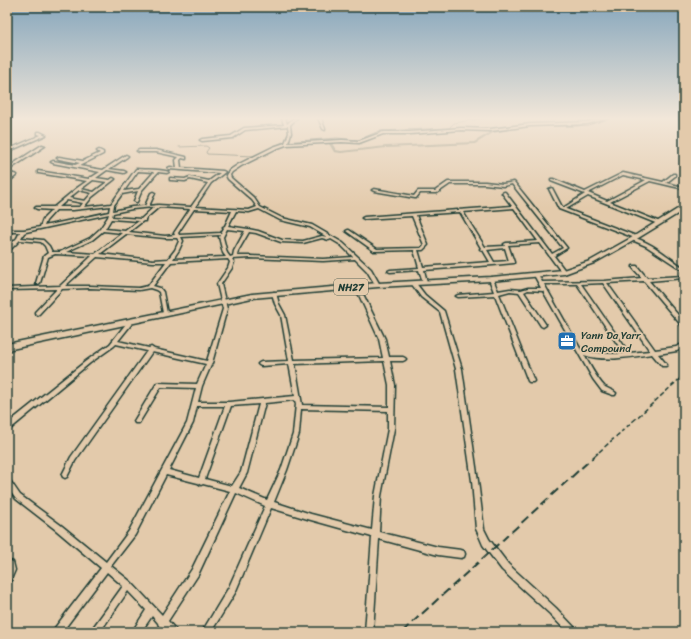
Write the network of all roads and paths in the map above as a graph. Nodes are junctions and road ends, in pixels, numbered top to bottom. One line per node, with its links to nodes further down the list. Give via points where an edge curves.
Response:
1 (40, 148): 13 (street)
2 (274, 148): 21 (street)
3 (99, 151): 8 (street, via 102,153)
4 (140, 151): 11 (street, via 156,151 183,157 178,160)
5 (126, 156): 12 (street)
6 (59, 158): 8 (street)
7 (53, 162): 9 (street)
8 (84, 162): 9 (street)
9 (76, 166): 14 (street)
10 (170, 168): 11 (street)
11 (178, 168): 19 (street)
12 (106, 169): 14 (street); 17 (street)
13 (7, 170)
14 (102, 171): 23 (street)
15 (157, 171): 18 (street); 33 (street); 35 (street, via 137,169)
16 (39, 172): 23 (street)
17 (124, 172)
18 (167, 172)
19 (223, 172): 21 (street); 28 (street)
20 (7, 173): 27 (street, via 15,175)
21 (229, 173): 52 (street, via 229,178 254,200)
22 (674, 175): 29 (street)
23 (90, 179): 31 (street); 36 (street, via 112,180)
24 (171, 179): 28 (street, via 189,178)
25 (552, 180): 39 (street)
26 (649, 180): 29 (street); 39 (street, via 620,175); 43 (street)
27 (7, 182)
28 (210, 182): 51 (street)
29 (664, 183): 30 (street)
30 (684, 188)
31 (78, 189): 36 (street); 40 (street)
32 (551, 189): 54 (street, via 557,205)
33 (140, 190): 35 (street); 41 (street)
34 (374, 190): 84 (street, via 414,197 419,192 436,192 449,183 513,183 565,248)
35 (120, 192): 44 (street)
36 (95, 193): 42 (street)
37 (152, 193): 46 (street)
38 (504, 193): 47 (street)
39 (587, 193): 43 (street); 54 (street)
40 (67, 199): 42 (street); 53 (street)
41 (136, 201)
42 (86, 202): 50 (street)
43 (608, 202): 62 (street)
44 (112, 205): 50 (street); 57 (street)
45 (158, 206): 46 (street); 51 (street); 61 (street)
46 (146, 207): 57 (street)
47 (515, 207): 56 (street); 76 (street)
48 (684, 207): 62 (highway, NH27)
49 (37, 208): 53 (street)
50 (81, 208): 53 (street)
51 (192, 208): 55 (street); 72 (street)
52 (259, 208): 55 (street); 73 (street, via 281,219 310,226)
53 (56, 209): 64 (street, via 42,222)
54 (563, 209): 74 (street, via 616,228)
55 (234, 211): 63 (street)
56 (461, 211): 58 (street); 78 (street)
57 (111, 213): 59 (street); 64 (street)
58 (414, 215): 60 (street); 80 (street, via 426,245)
59 (109, 218): 61 (street); 66 (street)
60 (364, 218)
61 (144, 220): 70 (street)
62 (659, 223): 74 (highway, NH27)
63 (225, 227): 67 (street); 71 (street)
64 (41, 228): 65 (street)
65 (25, 230): 68 (street); 75 (street)
66 (102, 230): 70 (street); 81 (street, via 91,239)
67 (248, 230): 73 (street, via 281,241 302,242 322,237); 85 (street)
68 (7, 231)
69 (348, 231): 80 (street, via 376,250)
70 (125, 232): 72 (street, via 165,237); 83 (street)
71 (221, 234): 72 (street); 85 (street, via 225,253)
72 (177, 235): 87 (street, via 181,241)
73 (332, 238): 86 (street)
74 (634, 238): 92 (street); 93 (highway, NH27, via 592,262)
75 (19, 239): 79 (street); 82 (street, via 42,241)
76 (541, 242): 77 (street, via 508,243); 84 (street)
77 (507, 247): 78 (street); 88 (street, via 512,262)
78 (482, 249): 88 (street)
79 (7, 250)
80 (416, 250): 90 (street)
81 (61, 253): 82 (street); 83 (street)
82 (50, 254): 101 (street, via 45,258)
83 (96, 255): 87 (street, via 139,261); 106 (street)
84 (552, 256): 93 (street)
85 (233, 258): 86 (street); 87 (street); 114 (street, via 230,268 219,284)
86 (358, 258): 104 (street)
87 (169, 261): 107 (street)
88 (493, 264): 90 (street)
89 (635, 267): 97 (street)
90 (420, 269): 91 (street); 98 (street)
91 (390, 270)
92 (684, 270)
93 (564, 272): 94 (highway, NH27)
94 (536, 275): 96 (highway, NH27); 103 (street)
95 (684, 277): 97 (street)
96 (491, 279): 98 (highway, NH27); 112 (street)
97 (646, 279): 100 (street); 119 (street)
98 (425, 282): 102 (highway, NH27)
99 (578, 282): 100 (street); 103 (street); 126 (street)
100 (604, 282): 125 (street)
101 (38, 283)
102 (413, 283): 104 (highway, NH27); 164 (street, via 423,296 442,311 458,369 480,529 486,542 505,567)
103 (540, 283): 109 (street)
104 (378, 285): 105 (highway, NH27)
105 (353, 287): 111 (highway, NH27); 128 (street, via 361,294 382,339)
106 (60, 288): 107 (street); 108 (street); 116 (street)
107 (150, 288): 115 (street, via 161,292)
108 (7, 289)
109 (545, 290): 110 (street); 124 (street)
110 (521, 291): 112 (street); 118 (street)
111 (274, 293): 114 (highway, NH27); 130 (street, via 283,314)
112 (496, 293): 113 (street); 133 (street)
113 (458, 296)
114 (224, 301): 115 (highway, NH27); 129 (street, via 225,309)
115 (165, 313): 117 (highway, NH27)
116 (37, 314)
117 (131, 321): 120 (street); 122 (highway, NH27)
118 (543, 325)
119 (684, 325)
120 (115, 342): 123 (street); 143 (street)
121 (684, 345): 125 (street)
122 (7, 347)
123 (151, 349): 129 (street); 145 (street, via 73,459)
124 (580, 351): 126 (street, via 592,355); 135 (street, via 595,378 604,389)
125 (653, 352): 126 (street); 132 (street)
126 (627, 354)
127 (403, 359): 128 (street)
128 (387, 360): 130 (street); 141 (street, via 392,385)
129 (209, 362): 134 (street)
130 (292, 363): 131 (street); 136 (street)
131 (261, 364)
132 (664, 365)
133 (531, 381)
134 (199, 386): 138 (street); 142 (street, via 159,385)
135 (613, 393)
136 (298, 398): 137 (street); 140 (street)
137 (263, 401): 139 (street); 148 (street, via 244,472)
138 (194, 404): 139 (street); 144 (street, via 190,423)
139 (229, 404): 147 (street)
140 (299, 407): 141 (street); 149 (street, via 296,434)
141 (392, 409): 150 (street, via 391,429 378,496)
142 (137, 421)
143 (7, 428)
144 (164, 472): 147 (street); 153 (street, via 132,533)
145 (65, 475)
146 (7, 481): 153 (street, via 18,497)
147 (201, 482): 148 (street)
148 (234, 489): 149 (street); 157 (street, via 195,572)
149 (269, 504): 150 (street); 162 (street, via 232,590)
150 (375, 534): 151 (street, via 438,551); 163 (street)
151 (461, 554)
152 (7, 564): 154 (street, via 11,570)
153 (107, 567): 155 (street); 158 (street)
154 (7, 578)
155 (128, 585): 156 (street); 159 (street)
156 (151, 610): 157 (street); 160 (street)
157 (162, 623): 161 (street)
158 (57, 632)
159 (95, 632)
160 (136, 632)
161 (172, 632)
162 (206, 632)
163 (369, 632)
164 (573, 632)

